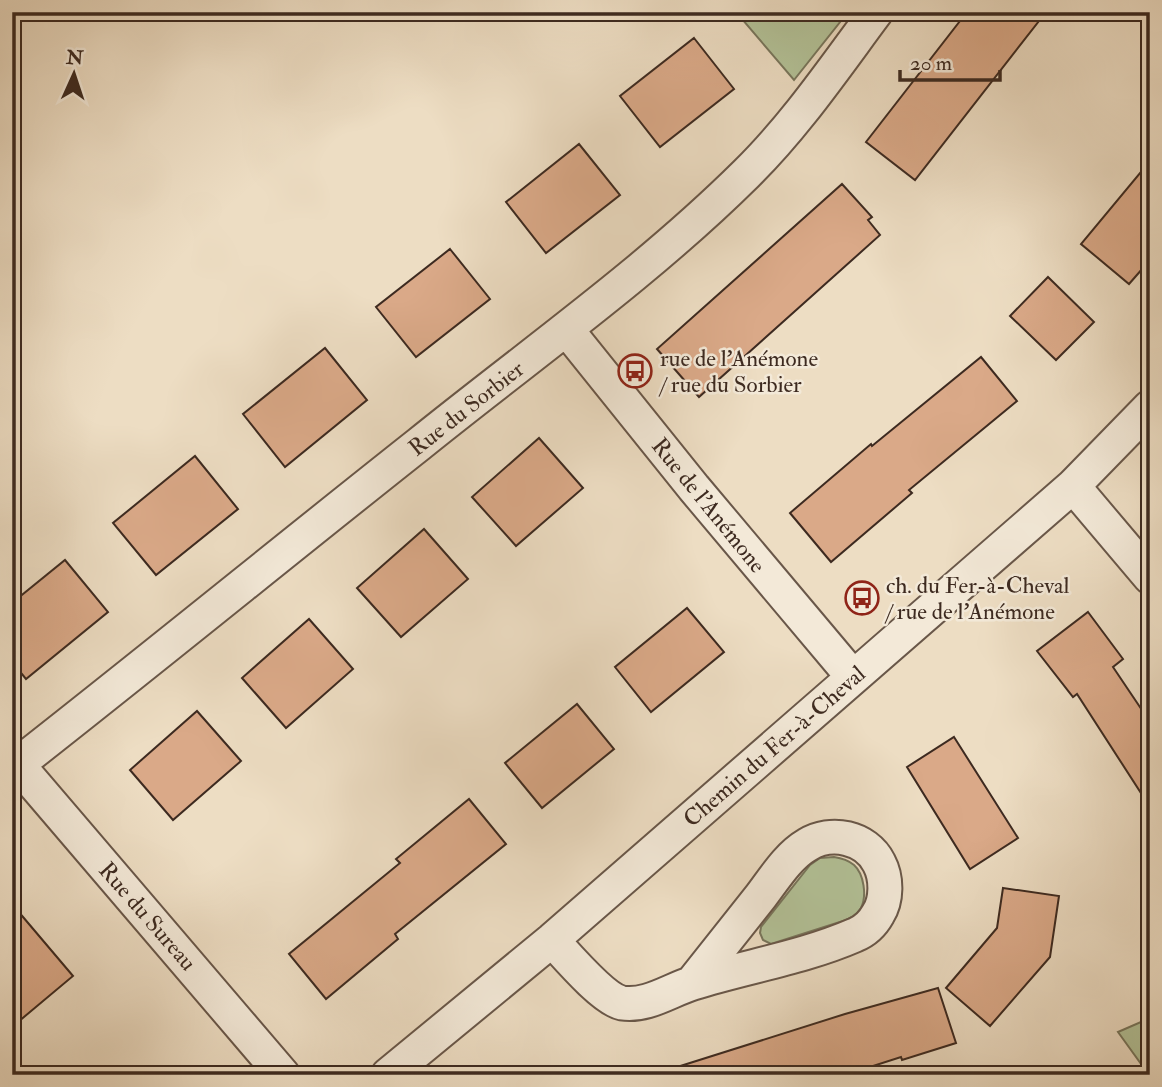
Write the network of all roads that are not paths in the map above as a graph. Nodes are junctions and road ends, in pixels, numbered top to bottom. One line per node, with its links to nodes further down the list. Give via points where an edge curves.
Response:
1 (876, 12): 2 (street, Rue du Sorbier, via 748,172)
2 (567, 330): 6 (street, Rue de l'Anémone); 7 (street, Rue du Sorbier)
3 (1150, 407): 4 (street, Chemin du Fer-à-Cheval)
4 (1073, 486): 5 (street); 6 (street, Chemin du Fer-à-Cheval)
5 (1150, 577)
6 (853, 677): 8 (street, Chemin du Fer-à-Cheval)
7 (15, 761): 10 (street, Rue du Sureau)
8 (552, 940): 9 (street, via 591,981 619,1002 641,1002); 11 (street, Chemin du Fer-à-Cheval)
9 (692, 983): 9 (street, via 784,960 858,934 880,912 884,899 883,870 874,853 850,839 836,837 806,845)
10 (283, 1075)
11 (388, 1075)

